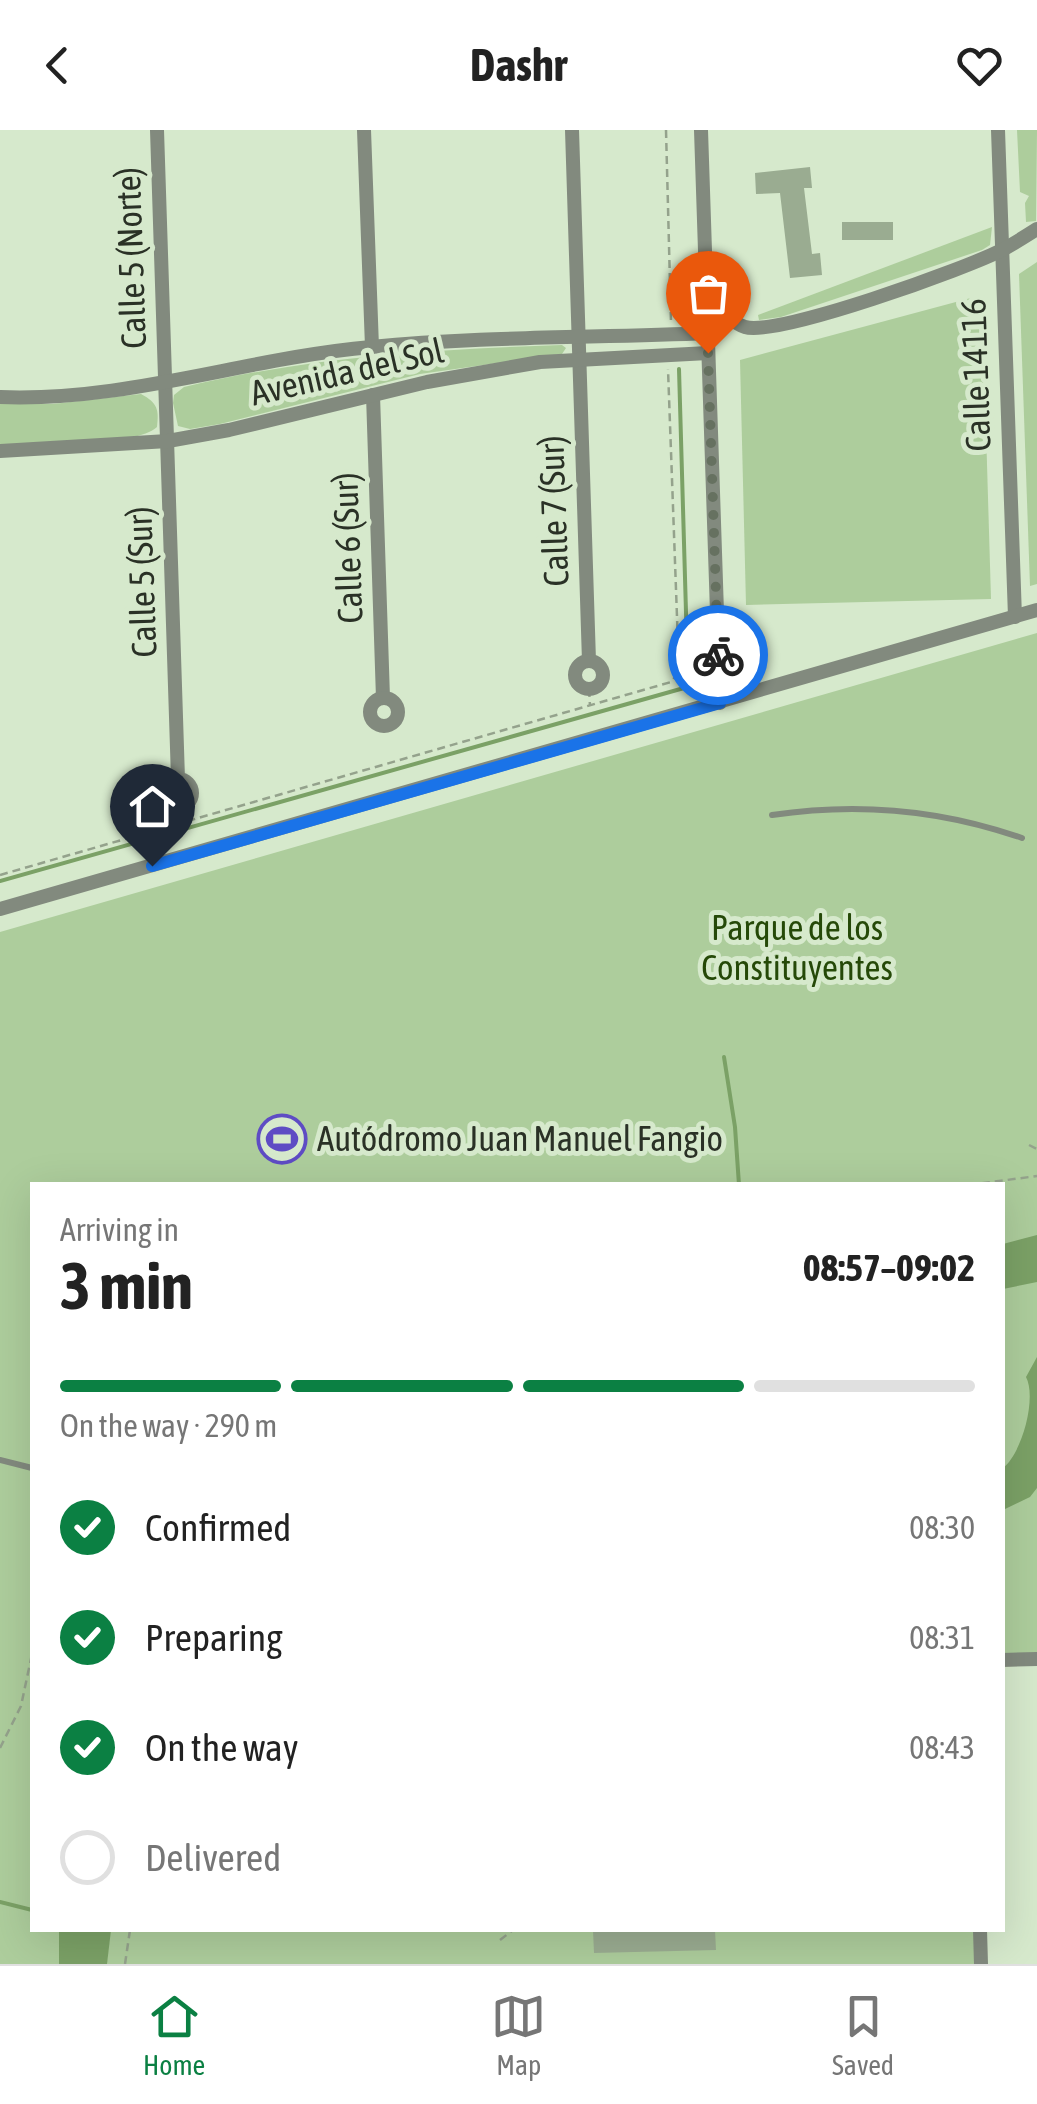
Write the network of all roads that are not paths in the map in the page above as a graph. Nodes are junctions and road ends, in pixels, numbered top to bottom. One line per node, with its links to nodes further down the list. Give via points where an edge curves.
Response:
1 (157, 130): 14 (street, Calle 5 (Norte))
2 (364, 130): 11 (street)
3 (572, 130): 10 (street, Calle 7 (Sur))
4 (701, 130): 8 (street)
5 (998, 130): 7 (street, Calle 14116)
6 (1037, 229): 7 (street)
7 (1002, 251): 8 (street, via 768,329 742,327); 20 (street, Calle 14116)
8 (706, 303): 9 (street)
9 (708, 333): 10 (street, Avenida del Sol); 12 (street)
10 (578, 338): 11 (street, Avenida del Sol); 13 (street, Calle 7 (Sur))
11 (372, 346): 14 (street, Avenida del Sol)
12 (708, 353): 13 (street, Avenida del Sol); 23 (street)
13 (579, 359): 15 (street, Avenida del Sol); 21 (street, Calle 7 (Sur), via 589,661 602,675)
14 (166, 383): 16 (street, Avenida del Sol); 17 (street, Calle 5 (Sur))
15 (373, 395): 17 (street, Avenida del Sol); 22 (street, Calle 6 (Sur))
16 (0, 397)
17 (168, 440): 18 (street, Avenida del Sol); 24 (street, Calle 5 (Sur), via 178,779 192,792)
18 (0, 451)
19 (1037, 610): 20 (street)
20 (1015, 617): 23 (street)
21 (589, 689)
22 (383, 698)
23 (720, 703): 27 (street)
24 (179, 806)
25 (772, 815): 26 (lane, via 912,810)
26 (1022, 838)
27 (0, 909)
28 (0, 1460): 29 (lane)
29 (30, 1468)
30 (1037, 1659): 31 (street)
31 (1005, 1660)
32 (980, 1932): 33 (street)
33 (982, 1964)

